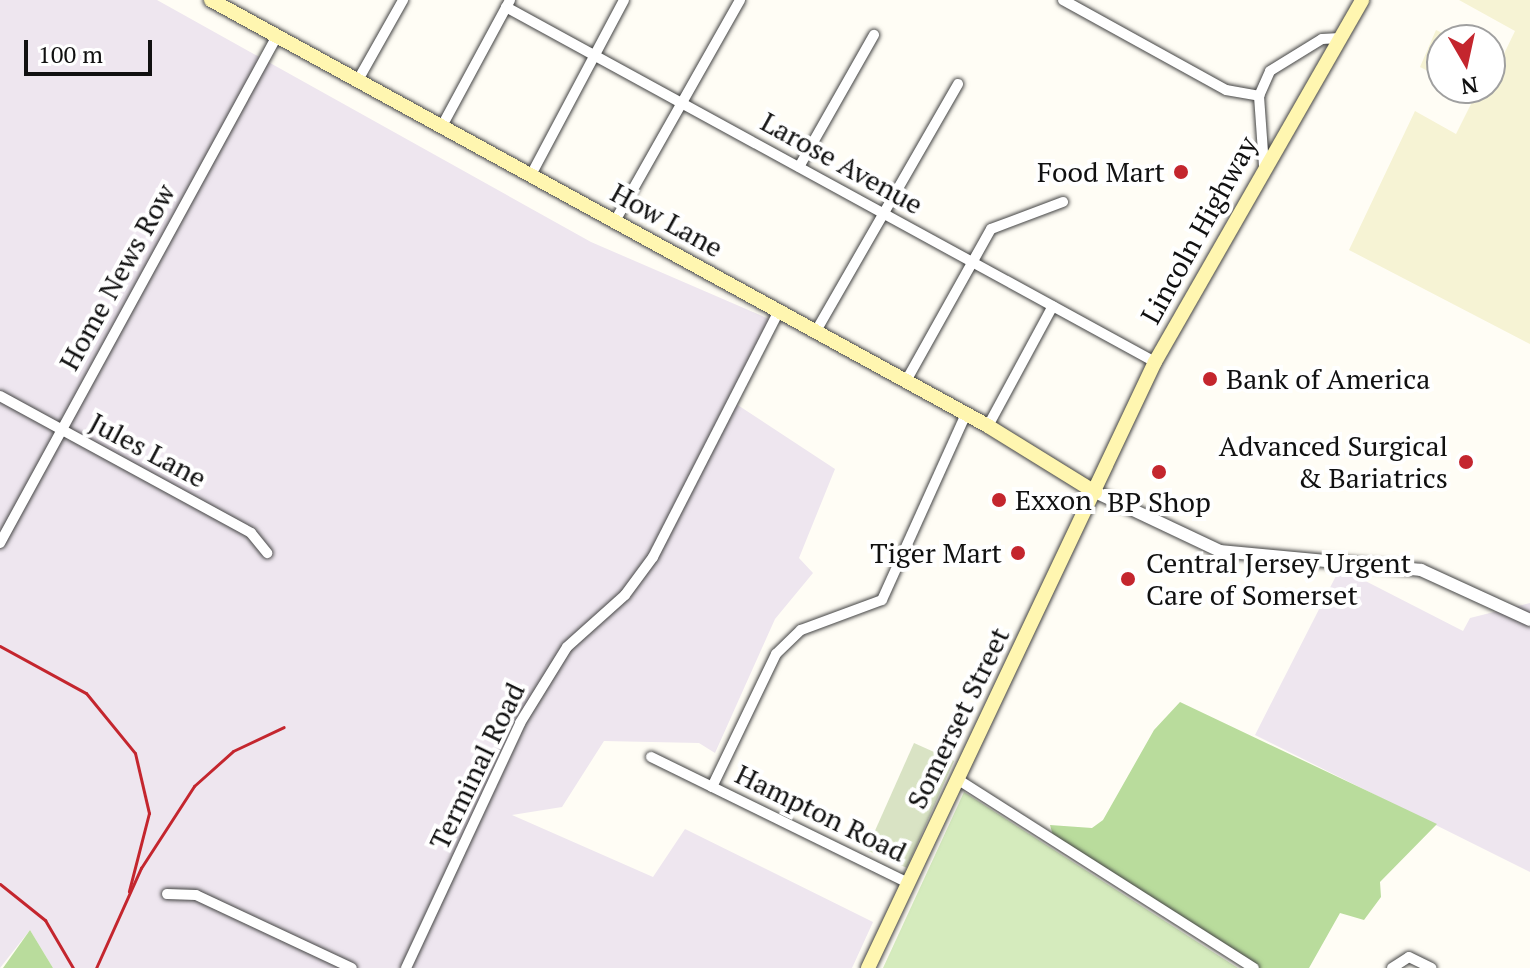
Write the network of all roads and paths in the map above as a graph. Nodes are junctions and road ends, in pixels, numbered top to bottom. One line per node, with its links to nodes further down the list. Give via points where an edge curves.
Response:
1 (211, 0): 9 (main road, How Lane)
2 (403, 0): 12 (street)
3 (624, 0): 11 (street)
4 (740, 0): 15 (street)
5 (1063, 0): 14 (street, via 1226,90)
6 (1362, 0): 10 (main road, Lincoln Highway)
7 (508, 4): 11 (street, Larose Avenue); 16 (street)
8 (874, 35): 18 (street)
9 (277, 36): 12 (main road, How Lane); 32 (street, Home News Row)
10 (1340, 38): 14 (street, via 1286,57); 17 (main road, Lincoln Highway)
11 (595, 56): 15 (street, Larose Avenue); 19 (street)
12 (358, 80): 16 (main road, How Lane)
13 (958, 84): 21 (street)
14 (1259, 96): 17 (street)
15 (681, 103): 18 (street, Larose Avenue); 22 (street)
16 (442, 126): 19 (main road, How Lane)
17 (1264, 166): 27 (main road, Lincoln Highway)
18 (799, 167): 21 (street, Larose Avenue)
19 (531, 175): 22 (main road, How Lane)
20 (1063, 202): 23 (street, via 994,226)
21 (884, 213): 23 (street, Larose Avenue); 26 (street)
22 (615, 221): 25 (main road, How Lane)
23 (971, 261): 24 (street, Larose Avenue); 28 (street)
24 (1053, 306): 27 (street, Larose Avenue); 31 (street)
25 (779, 311): 26 (main road, How Lane); 43 (street, Terminal Road, via 653,557 625,595 567,647 520,723)
26 (816, 331): 28 (main road, How Lane)
27 (1155, 362): 33 (main road, Lincoln Highway)
28 (906, 381): 30 (main road, How Lane)
29 (0, 396): 32 (street, Jules Lane)
30 (966, 414): 31 (main road, How Lane); 39 (street, Hampton Road, via 882,600 801,630 776,654)
31 (988, 426): 33 (main road, How Lane)
32 (61, 431): 34 (street, Home News Row); 35 (street, Jules Lane, via 251,533)
33 (1095, 492): 36 (street, via 1220,551 1421,570); 38 (main road, Somerset Street)
34 (0, 543)
35 (267, 553)
36 (1530, 620)
37 (651, 757): 39 (street, Hampton Road)
38 (957, 779): 40 (main road, Somerset Street); 45 (street)
39 (712, 787): 40 (street, Hampton Road)
40 (908, 883): 44 (main road, Somerset Street)
41 (167, 894): 42 (street, via 196,895)
42 (352, 968)
43 (406, 968)
44 (868, 968)
45 (1254, 968)
46 (1392, 968): 47 (street, via 1409,957)
47 (1432, 968)

